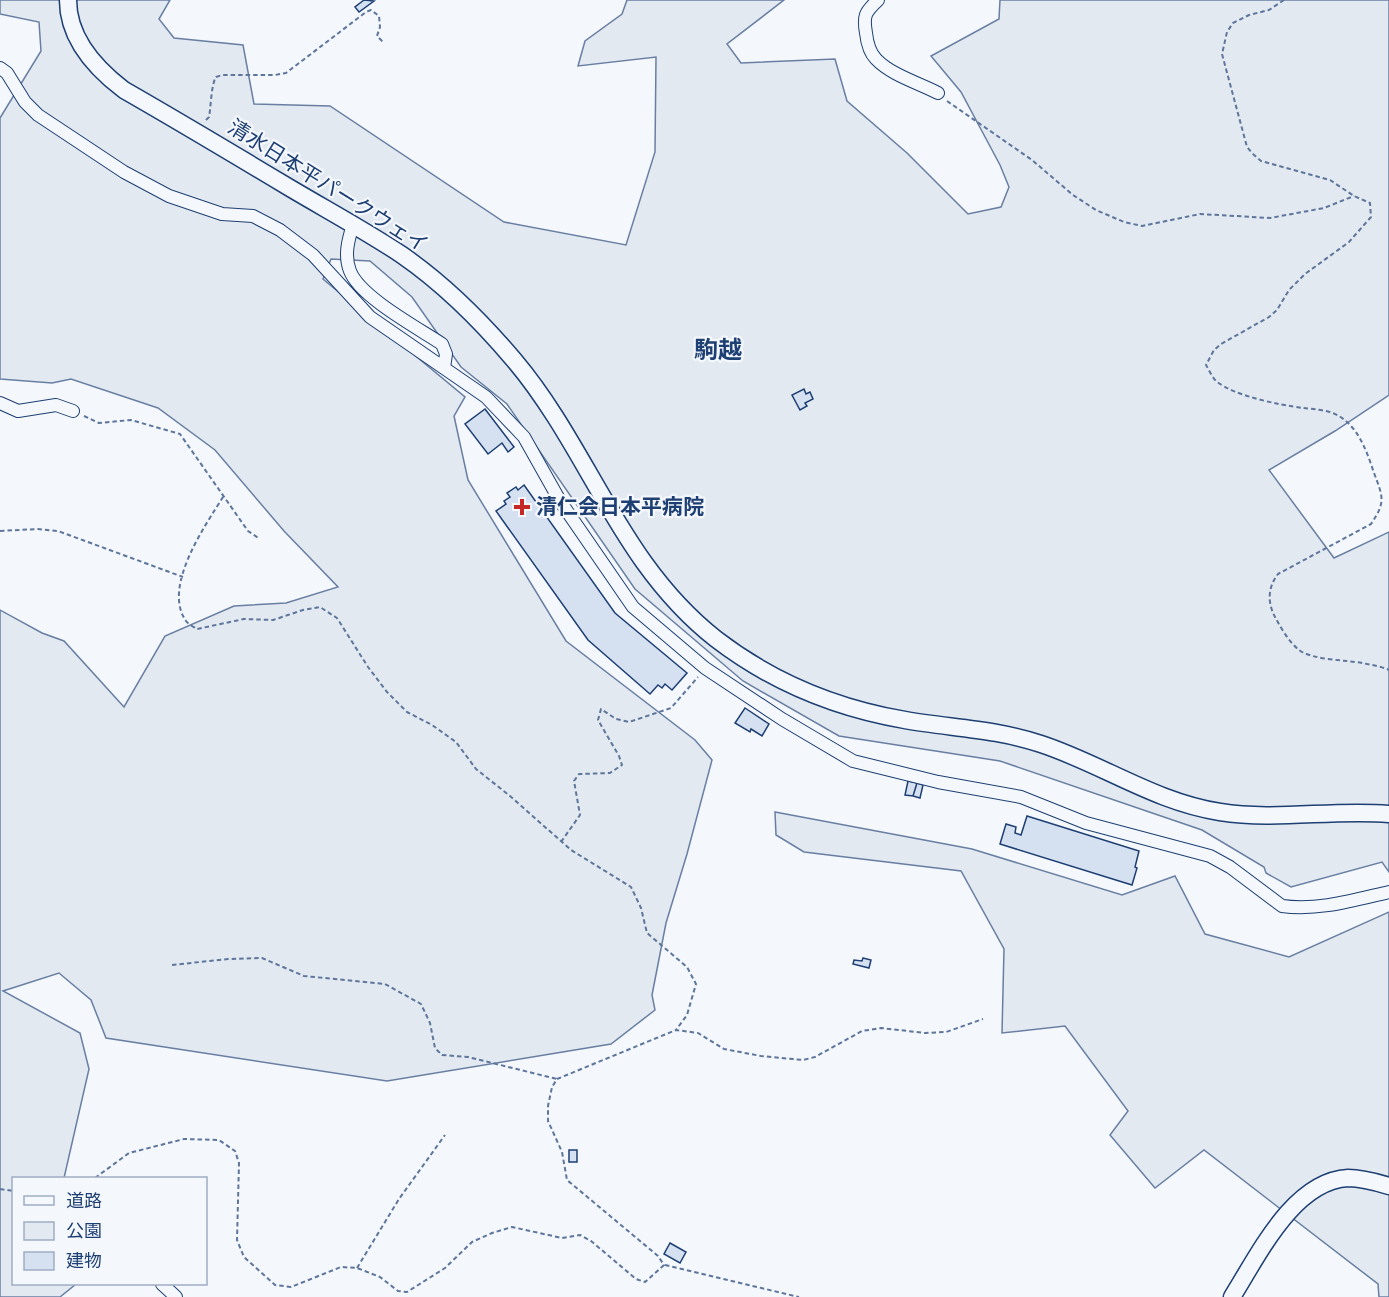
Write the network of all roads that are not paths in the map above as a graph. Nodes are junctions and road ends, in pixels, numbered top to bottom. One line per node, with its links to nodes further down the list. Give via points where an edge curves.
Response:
1 (68, 0): 5 (street, 清水日本平パークウェイ, via 79,41 97,67 124,90)
2 (878, 0): 4 (street, via 863,20 867,45 875,58)
3 (0, 68): 6 (street, via 38,115 124,172 169,196 222,214 253,216 280,230 313,255 370,317)
4 (938, 93)
5 (353, 225): 6 (street, via 347,257 357,284 442,344 446,354); 9 (street, 清水日本平パークウェイ, via 427,274 515,361 552,412 621,530 689,616 751,663 789,685 820,699 891,717 1027,739 1190,806 1263,815)
6 (444, 368): 10 (street, via 486,397 524,437 560,501 633,607 705,668 853,761 938,783 1021,797 1086,823 1210,856 1282,906 1340,904)
7 (0, 403): 8 (street, via 18,411 56,405)
8 (73, 411)
9 (1389, 814)
10 (1389, 892)
11 (1389, 1186): 14 (street, via 1360,1179 1334,1180 1309,1192 1280,1222)
12 (163, 1285): 13 (street)
13 (176, 1297)
14 (1232, 1297)

